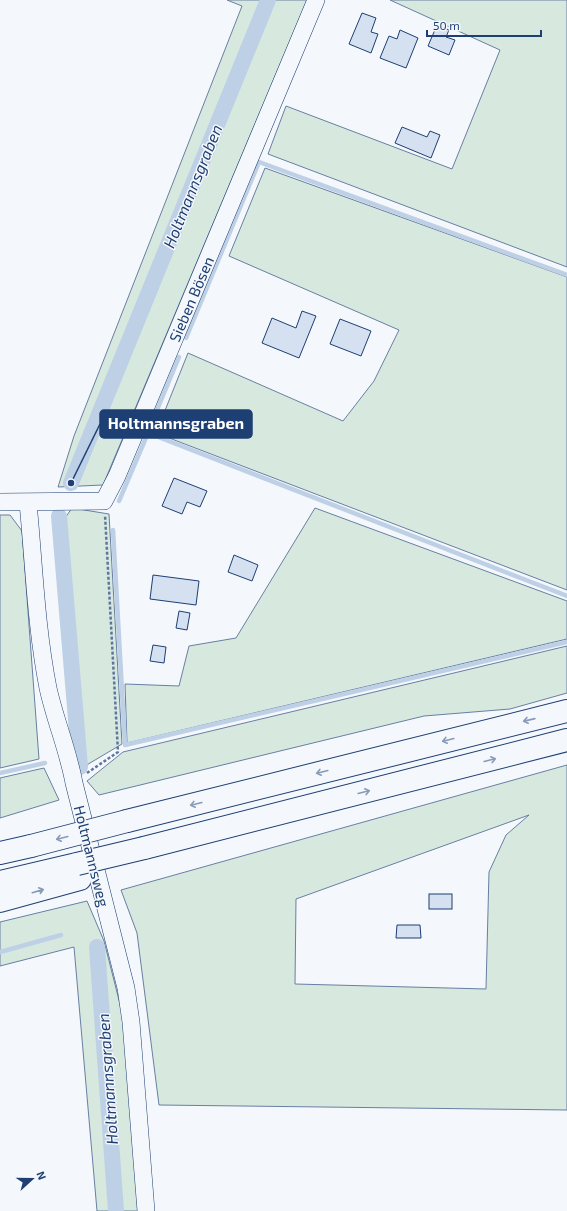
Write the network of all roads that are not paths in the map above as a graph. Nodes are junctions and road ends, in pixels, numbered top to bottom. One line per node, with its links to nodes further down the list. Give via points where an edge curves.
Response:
1 (316, 0): 3 (street, Sieben Bösen, via 118,476 104,501)
2 (0, 502): 3 (street)
3 (28, 503): 10 (street, Holtmannsweg, via 48,689 69,756 126,988)
4 (567, 711): 6 (highway, one-way to 6, bridge, via 31,846)
5 (567, 740): 7 (highway, one-way to 5, bridge, via 272,816)
6 (0, 851)
7 (79, 871): 8 (highway); 9 (highway, one-way to 7)
8 (0, 882)
9 (0, 901)
10 (146, 1211)

